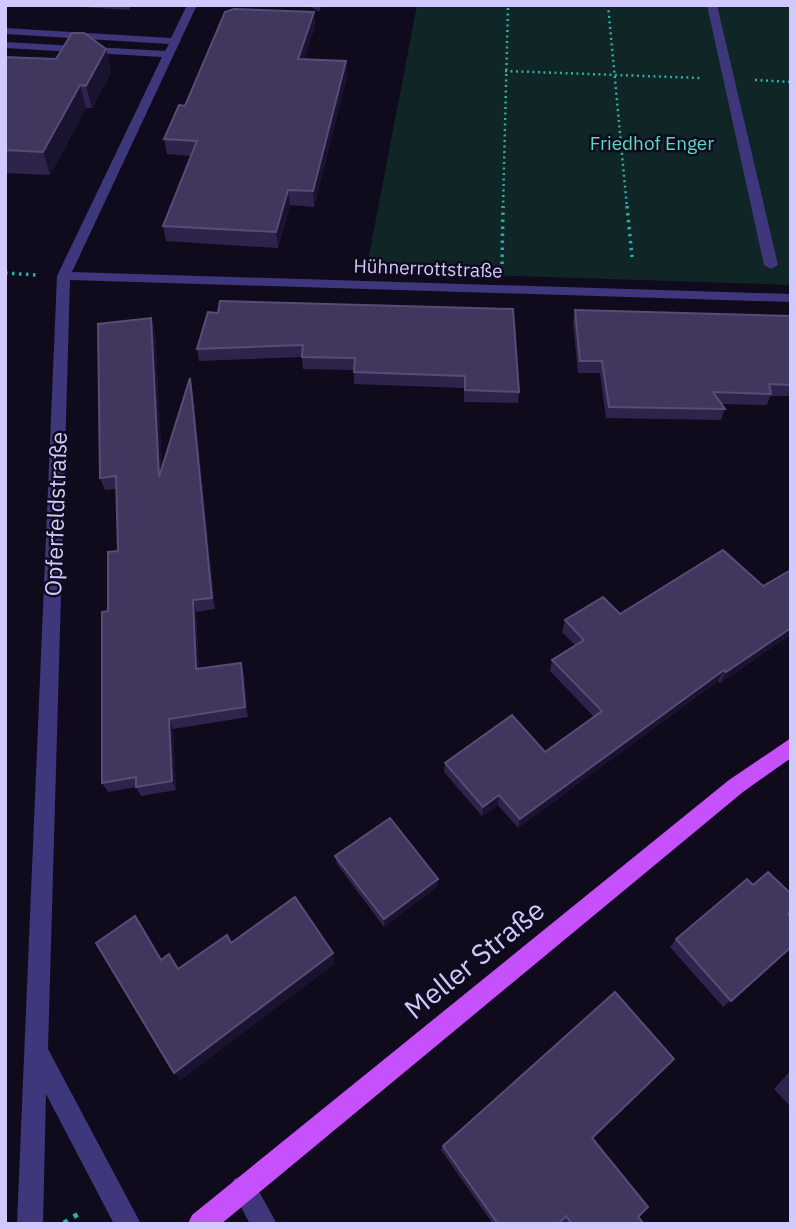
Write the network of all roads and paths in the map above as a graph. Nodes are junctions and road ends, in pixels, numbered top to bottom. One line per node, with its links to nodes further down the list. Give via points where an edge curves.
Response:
1 (192, 5): 7 (street, Opferfeldstraße)
2 (508, 5): 8 (path)
3 (608, 5): 9 (path)
4 (712, 5): 10 (street)
5 (5, 31): 7 (street)
6 (5, 45): 7 (street)
7 (172, 47): 14 (street, Opferfeldstraße)
8 (505, 71): 9 (path); 15 (path)
9 (615, 75): 10 (path); 12 (path)
10 (729, 79): 11 (path); 13 (street)
11 (791, 82)
12 (632, 257)
13 (771, 265)
14 (64, 276): 15 (street, Hühnerrottstraße); 18 (street, Opferfeldstraße)
15 (502, 290): 16 (street, Hühnerrottstraße)
16 (791, 298)
17 (791, 747): 19 (main road, Meller Straße, via 736,786)
18 (37, 1052): 20 (street, Opferfeldstraße); 21 (street, Opferfeldstraße)
19 (243, 1188): 22 (main road, Meller Straße); 23 (street)
20 (30, 1224)
21 (128, 1224)
22 (201, 1224)
23 (264, 1224)

